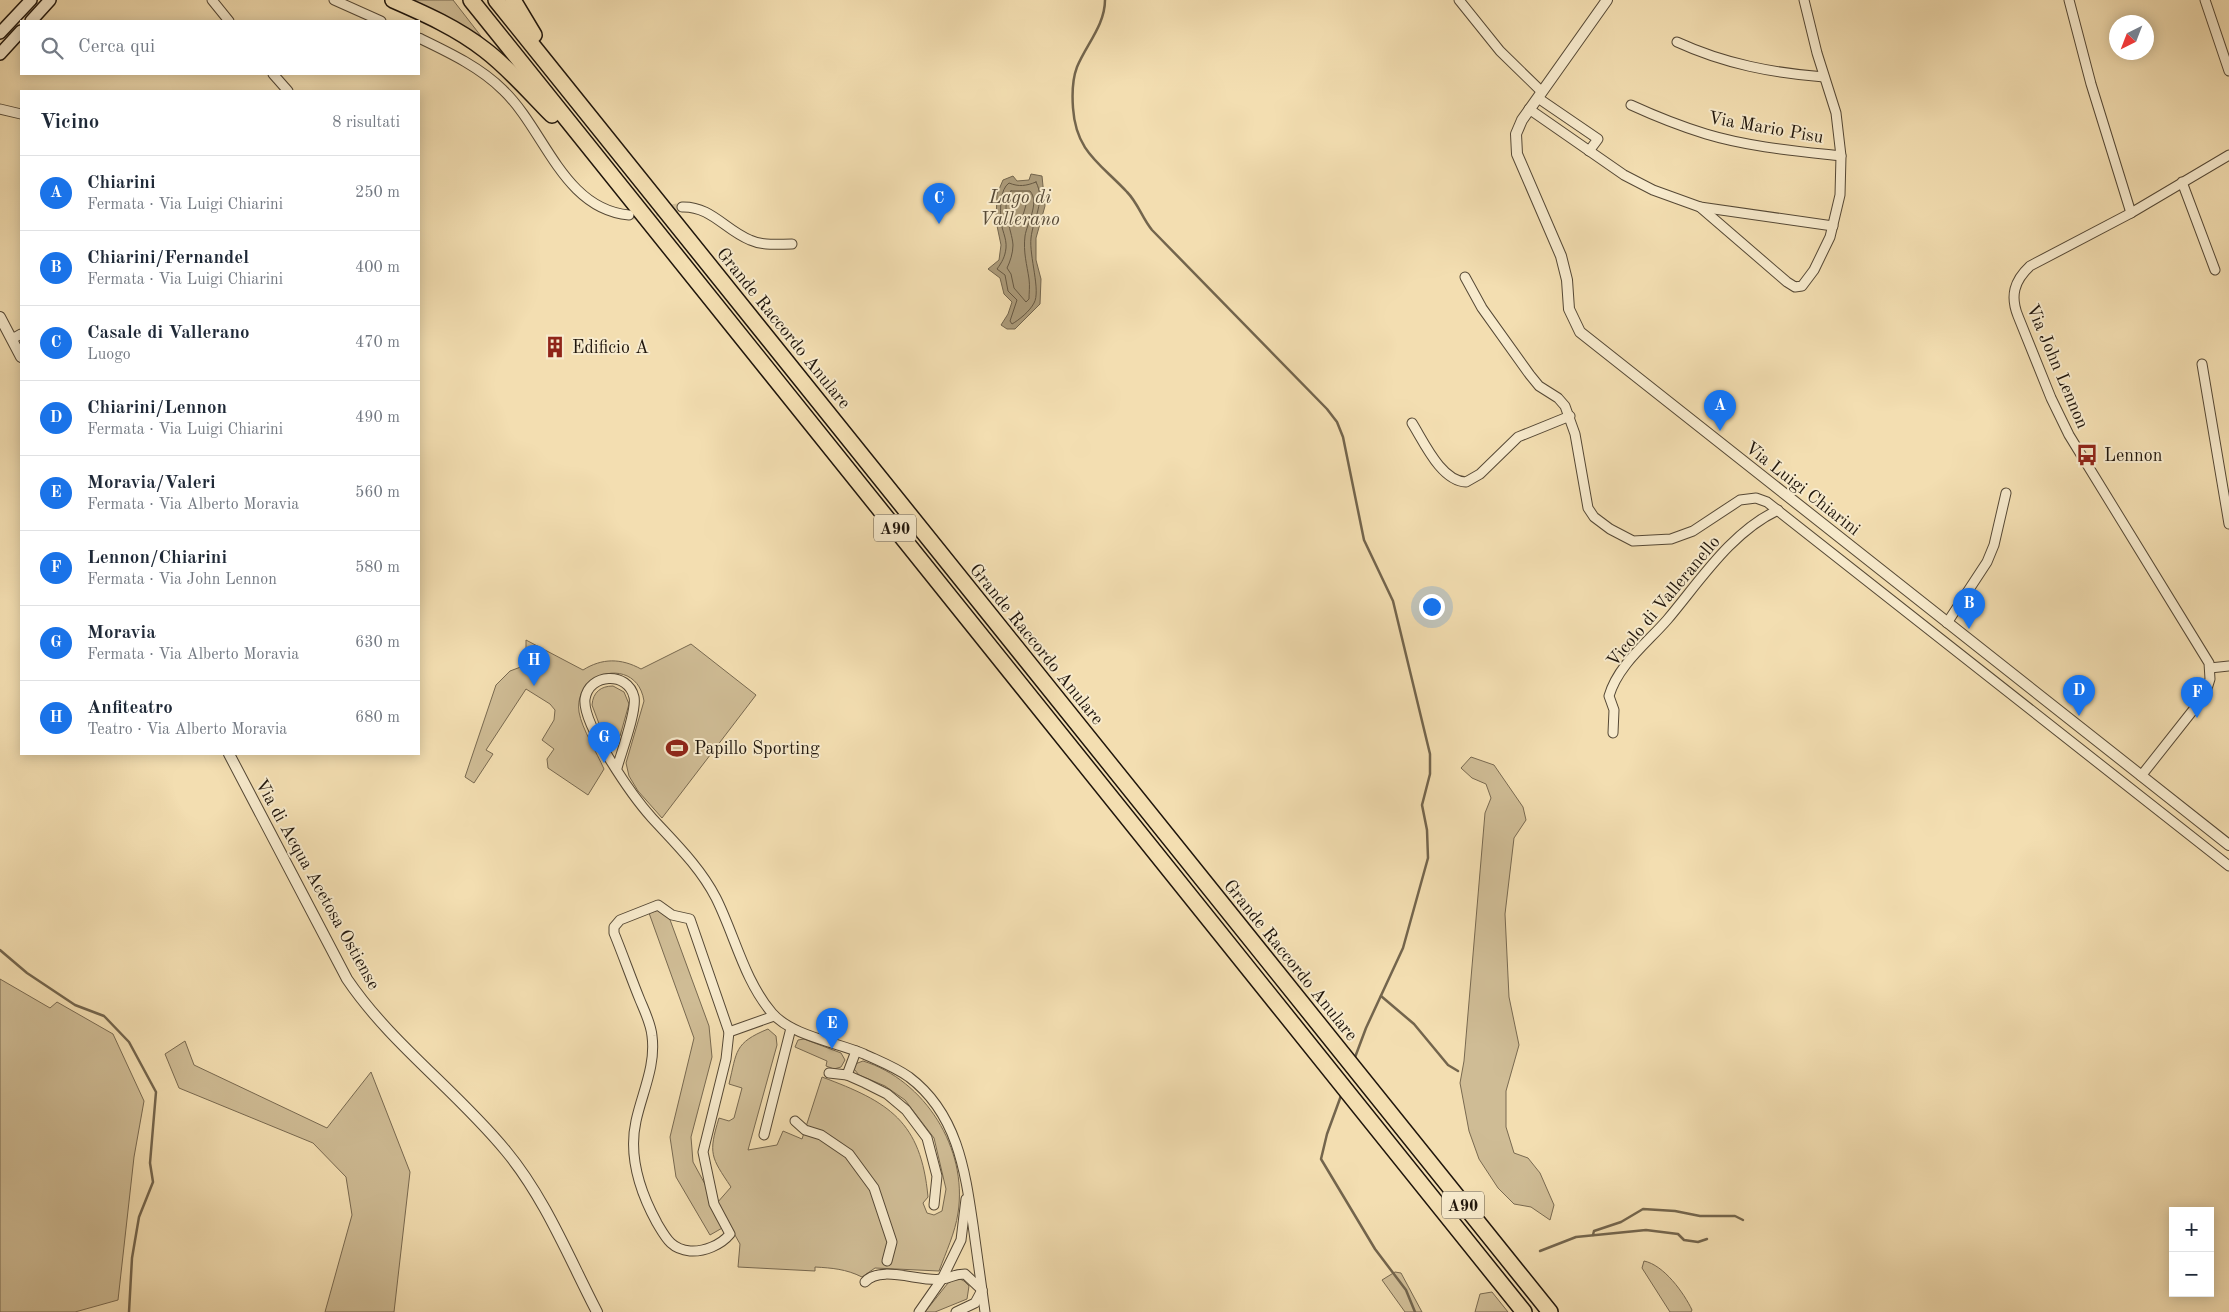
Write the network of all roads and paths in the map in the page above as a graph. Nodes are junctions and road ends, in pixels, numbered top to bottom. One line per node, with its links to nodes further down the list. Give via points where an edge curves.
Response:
1 (31, 0): 18 (main road)
2 (50, 0): 14 (main road)
3 (212, 0): 15 (street)
4 (334, 0): 16 (street)
5 (393, 0): 36 (highway, via 450,27 493,57)
6 (471, 0): 36 (highway, A90)
7 (496, 0): 25 (highway, Grande Raccordo Anulare / A90)
8 (513, 0): 25 (highway)
9 (1459, 0): 27 (street)
10 (1607, 0): 27 (street, Via Luigi Chiarini)
11 (1804, 0): 24 (street)
12 (2069, 0): 39 (street)
13 (2205, 0): 22 (street)
14 (32, 20)
15 (228, 20)
16 (379, 20)
17 (20, 32): 21 (main road)
18 (0, 33)
19 (420, 39): 40 (street, via 498,84 524,113 559,168 584,197 598,207)
20 (1677, 42): 24 (street, via 1743,66)
21 (0, 54)
22 (2229, 71)
23 (274, 75): 26 (street)
24 (1824, 77): 34 (street, via 1836,113)
25 (564, 86): 82 (highway, Grande Raccordo Anulare / A90)
26 (287, 90)
27 (1540, 95): 30 (street, Via Luigi Chiarini); 32 (street, via 1598,139)
28 (1630, 105): 34 (street, Via Mario Pisu, via 1720,138)
29 (0, 109): 31 (street)
30 (1529, 109): 32 (street); 54 (street, Via Luigi Chiarini, via 1518,128 1516,149 1561,256 1569,309 1580,332)
31 (20, 114)
32 (1589, 151): 38 (street, via 1638,183)
33 (2229, 155): 35 (street, Via John Lennon)
34 (1841, 156): 41 (street, via 1840,195)
35 (2182, 182): 39 (street, Via John Lennon); 43 (street)
36 (620, 186): 81 (highway, A90)
37 (682, 207): 42 (street, via 707,211 753,241)
38 (1700, 207): 41 (street); 41 (street, via 1782,278 1797,287 1804,285 1814,270 1825,251)
39 (2131, 213): 56 (street, Via John Lennon, via 2030,266 2015,287 2013,302 2068,435 2204,652)
40 (629, 215)
41 (1833, 226)
42 (792, 244)
43 (2216, 270)
44 (1465, 277): 49 (street, via 1482,308 1530,375 1539,386 1560,400)
45 (0, 316): 46 (street)
46 (17, 337): 47 (street)
47 (20, 352)
48 (2202, 364): 53 (street)
49 (1570, 416): 50 (street, via 1518,438 1480,474 1466,482 1456,480 1443,470); 52 (street, via 1588,510 1624,538 1640,541 1684,535 1746,498 1762,500)
50 (1412, 423)
51 (2006, 493): 54 (street, via 1987,562)
52 (1778, 510): 57 (street, Vicolo di Valleranello, via 1758,521 1731,545 1628,663 1609,697 1614,710); 62 (street)
53 (2229, 524)
54 (1947, 623): 60 (street, Via Luigi Chiarini)
55 (2229, 666): 56 (street)
56 (2210, 668): 60 (street, via 2209,685 2202,699)
57 (1613, 733)
58 (230, 755): 77 (street, Via di Acqua Acetosa Ostiense, via 347,979 388,1031 515,1162 545,1210)
59 (617, 768): 59 (street, via 634,698 622,681 606,678 588,690 586,707 601,743); 63 (street, via 631,793 695,866 710,888 751,981)
60 (2141, 776): 61 (street, Via Luigi Chiarini)
61 (2229, 845)
62 (2229, 866)
63 (774, 1016): 64 (street); 65 (street)
64 (791, 1028): 66 (street); 70 (street)
65 (729, 1032): 65 (street, via 690,919 672,915 658,905 615,924 614,930 652,1030 654,1052 635,1123 633,1153 638,1180 669,1244 679,1249 707,1249 730,1234 714,1204 703,1152 726,1058)
66 (856, 1051): 68 (street); 71 (street, via 911,1078 933,1102 951,1130 965,1168)
67 (829, 1073): 68 (street)
68 (847, 1075): 72 (street, via 886,1094 906,1110 927,1138 937,1176)
69 (795, 1121): 73 (street, via 849,1154 874,1188 892,1242)
70 (764, 1135)
71 (967, 1187): 74 (street, via 961,1240); 76 (street)
72 (934, 1205)
73 (887, 1261)
74 (942, 1279): 75 (street, via 877,1274); 76 (street, via 965,1274); 78 (street)
75 (865, 1282)
76 (982, 1290): 79 (street, via 975,1303); 80 (street)
77 (597, 1312)
78 (919, 1312)
79 (956, 1312)
80 (985, 1312)
81 (1524, 1312)
82 (1550, 1312)

